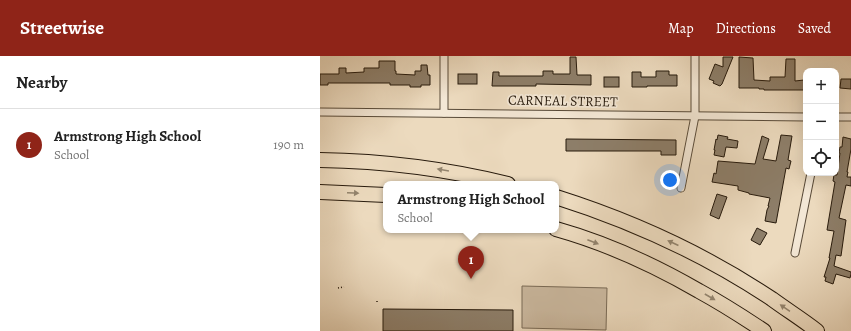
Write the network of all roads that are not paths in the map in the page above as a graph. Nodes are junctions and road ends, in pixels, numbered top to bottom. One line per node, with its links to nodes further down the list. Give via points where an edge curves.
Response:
1 (444, 56): 4 (street)
2 (695, 56): 5 (street)
3 (320, 112): 4 (street, CARNEAL STREET)
4 (444, 113): 5 (street, CARNEAL STREET)
5 (695, 116): 6 (street, CARNEAL STREET); 12 (street)
6 (803, 117)
7 (839, 117): 8 (street)
8 (851, 117)
9 (320, 160): 11 (highway, one-way to 9, via 422,167)
10 (810, 176): 17 (street)
11 (496, 181)
12 (682, 188)
13 (320, 192): 14 (highway, one-way to 14)
14 (383, 195)
15 (559, 198): 19 (highway, one-way to 15, via 766,295 704,258 648,231)
16 (559, 230): 18 (highway, one-way to 18, via 657,268 716,300)
17 (795, 253)
18 (764, 331)
19 (817, 331)

